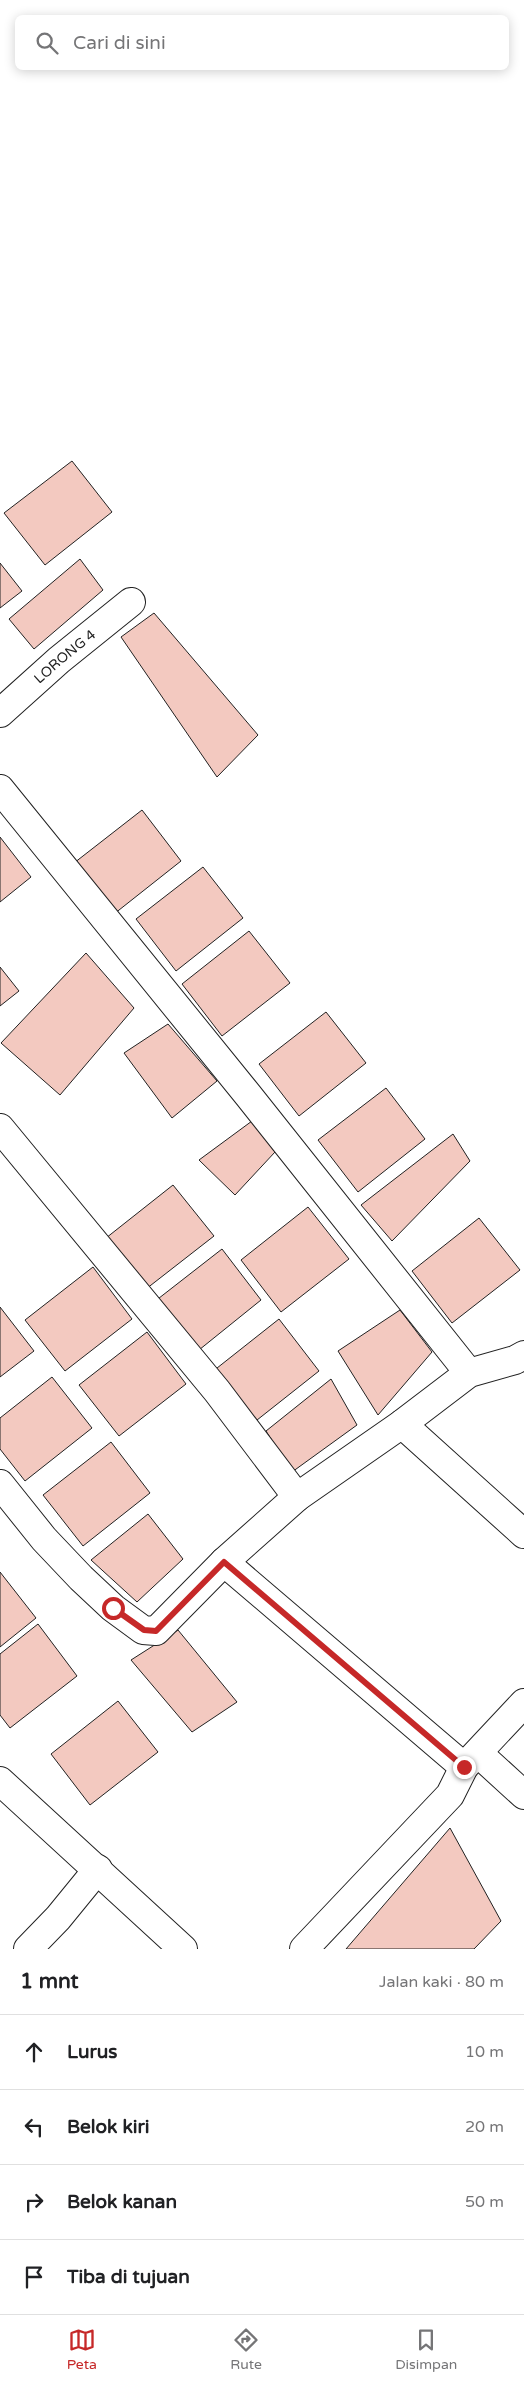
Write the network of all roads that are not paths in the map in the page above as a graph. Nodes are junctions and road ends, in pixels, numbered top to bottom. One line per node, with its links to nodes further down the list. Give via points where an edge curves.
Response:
1 (131, 602): 2 (street, LORONG 4)
2 (0, 713)
3 (0, 789): 6 (street)
4 (0, 1128): 9 (street, via 217,1391)
5 (524, 1355): 6 (street)
6 (469, 1373): 7 (street)
7 (402, 1424): 9 (street); 10 (street)
8 (0, 1484): 11 (street, via 44,1539 81,1578 113,1608 144,1630 156,1631)
9 (297, 1497): 11 (street)
10 (524, 1534)
11 (224, 1562): 13 (street)
12 (524, 1703): 13 (street)
13 (471, 1760): 15 (street); 19 (street, via 450,1795)
14 (0, 1782): 16 (street)
15 (524, 1795)
16 (98, 1869): 17 (street); 18 (street)
17 (28, 1949)
18 (183, 1949)
19 (304, 1949)

